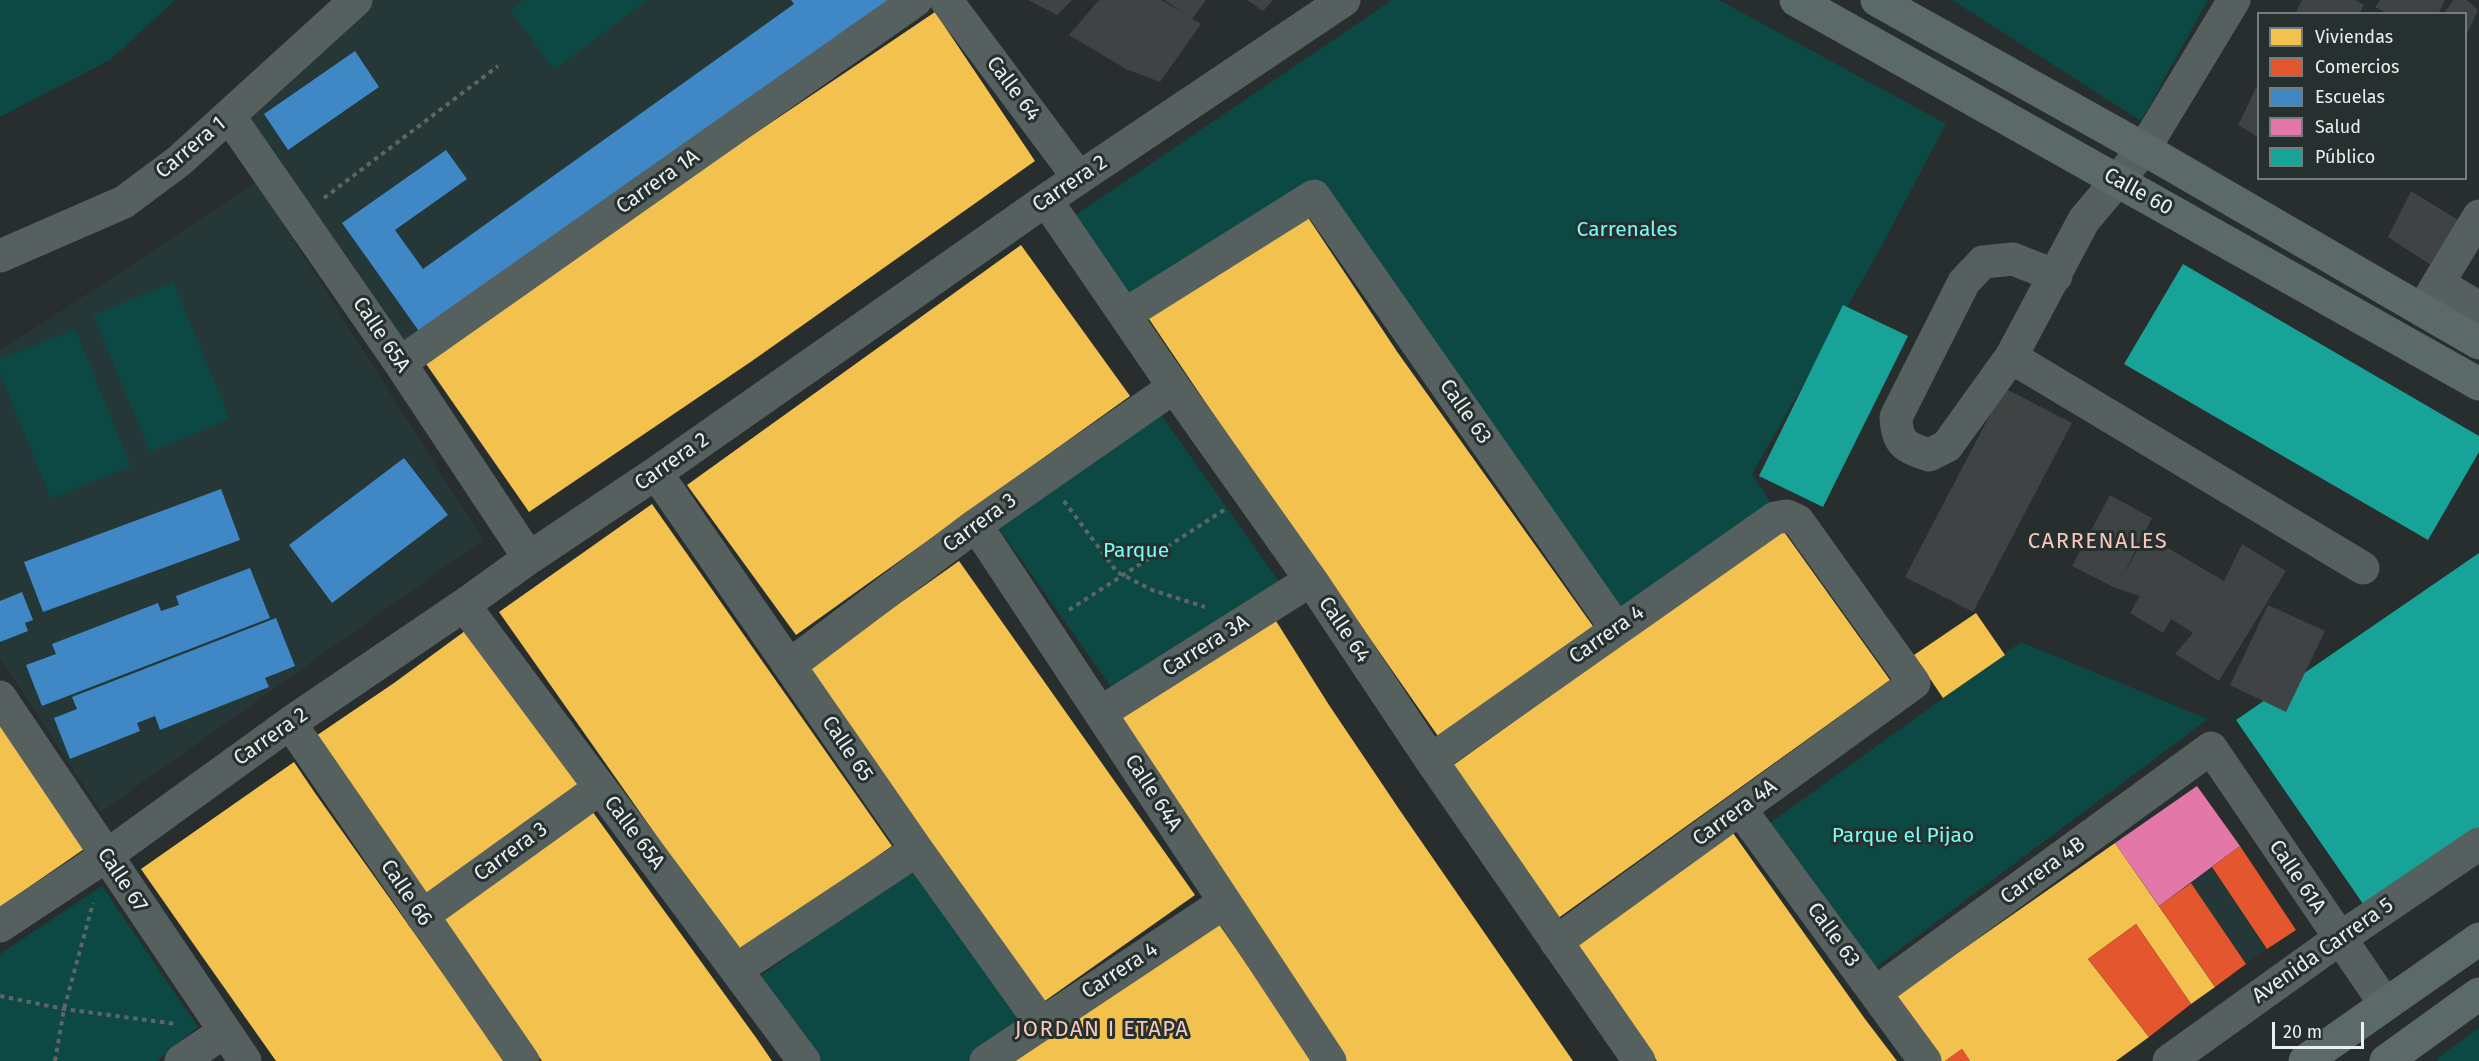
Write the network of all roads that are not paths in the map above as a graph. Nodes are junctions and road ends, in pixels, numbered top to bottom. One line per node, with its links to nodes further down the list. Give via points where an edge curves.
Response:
1 (356, 0): 8 (street, Carrera 1)
2 (916, 0): 21 (street, Carrera 1A)
3 (946, 0): 10 (street, Calle 64)
4 (1344, 0): 10 (street, Carrera 2)
5 (1796, 0): 11 (main road, Calle 60)
6 (1877, 0): 9 (main road, Calle 60)
7 (2234, 0): 9 (street)
8 (229, 116): 14 (street, Carrera 1, via 179,161 124,202); 21 (street, Calle 65A)
9 (2144, 149): 11 (street); 16 (main road, Calle 60)
10 (1079, 178): 12 (street, Carrera 2)
11 (2116, 181): 15 (street, via 2084,220); 22 (main road, Calle 60)
12 (1046, 200): 18 (street, Calle 64); 24 (street, Carrera 2)
13 (2479, 216): 16 (street)
14 (0, 256)
15 (2056, 276): 20 (street); 20 (street, via 2013,259 1983,262 1964,282 1896,417 1896,434 1907,448 1929,455 1947,446)
16 (2430, 297): 17 (street, Calle 60); 19 (main road, Calle 60)
17 (2479, 308)
18 (1126, 314): 23 (street, Calle 64); 30 (street, Calle 63, via 1314,196)
19 (2479, 343)
20 (2011, 357): 27 (street)
21 (400, 363): 26 (street, Calle 65A)
22 (2479, 384)
23 (1174, 387): 25 (street, Carrera 3); 28 (street, Calle 64)
24 (656, 473): 26 (street, Carrera 2); 31 (street, Calle 65)
25 (976, 525): 31 (street, Carrera 3); 34 (street, Calle 64A)
26 (529, 558): 29 (street, Carrera 2)
27 (2362, 568)
28 (1311, 580): 34 (street, Carrera 3A); 37 (street, Calle 64)
29 (464, 605): 35 (street, Carrera 2); 38 (street, Calle 65A)
30 (1616, 628): 32 (street, Carrera 4, via 1775,518 1787,516 1798,521); 37 (street, Carrera 4)
31 (790, 664): 41 (street, Calle 65)
32 (1914, 683): 39 (street, Carrera 4A)
33 (0, 697): 42 (street, Calle 67)
34 (1100, 712): 43 (street, Calle 64A)
35 (290, 723): 42 (street, Carrera 2); 44 (street, Calle 66)
36 (2211, 748): 46 (street, Calle 61A); 50 (street, Carrera 4B)
37 (1431, 760): 48 (street, Calle 64)
38 (600, 788): 44 (street, Carrera 3); 49 (street, Calle 65A)
39 (1740, 809): 48 (street, Carrera 4A); 50 (street, Calle 63)
40 (2479, 844): 46 (street, Avenida Carrera 5)
41 (917, 850): 49 (street); 53 (street, Calle 65)
42 (106, 856): 45 (street, Carrera 2); 54 (street, Calle 67)
43 (1225, 902): 53 (street, Carrera 4); 61 (street, Calle 64A)
44 (422, 916): 58 (street, Calle 66)
45 (0, 926)
46 (2339, 939): 52 (street, Calle 61A); 64 (street, Avenida Carrera 5)
47 (2479, 939): 52 (main road)
48 (1556, 942): 62 (street, Calle 64)
49 (736, 970): 59 (street, Calle 65A)
50 (1875, 993): 63 (street, Calle 63)
51 (2479, 994): 55 (main road)
52 (2385, 1004): 65 (main road)
53 (1041, 1023): 60 (street, Carrera 4)
54 (224, 1032): 56 (street); 57 (street, Calle 67)
55 (2402, 1056)
56 (181, 1061)
57 (245, 1061)
58 (523, 1061)
59 (804, 1061)
60 (986, 1061)
61 (1330, 1061)
62 (1640, 1061)
63 (1925, 1061)
64 (2169, 1061)
65 (2306, 1061)

